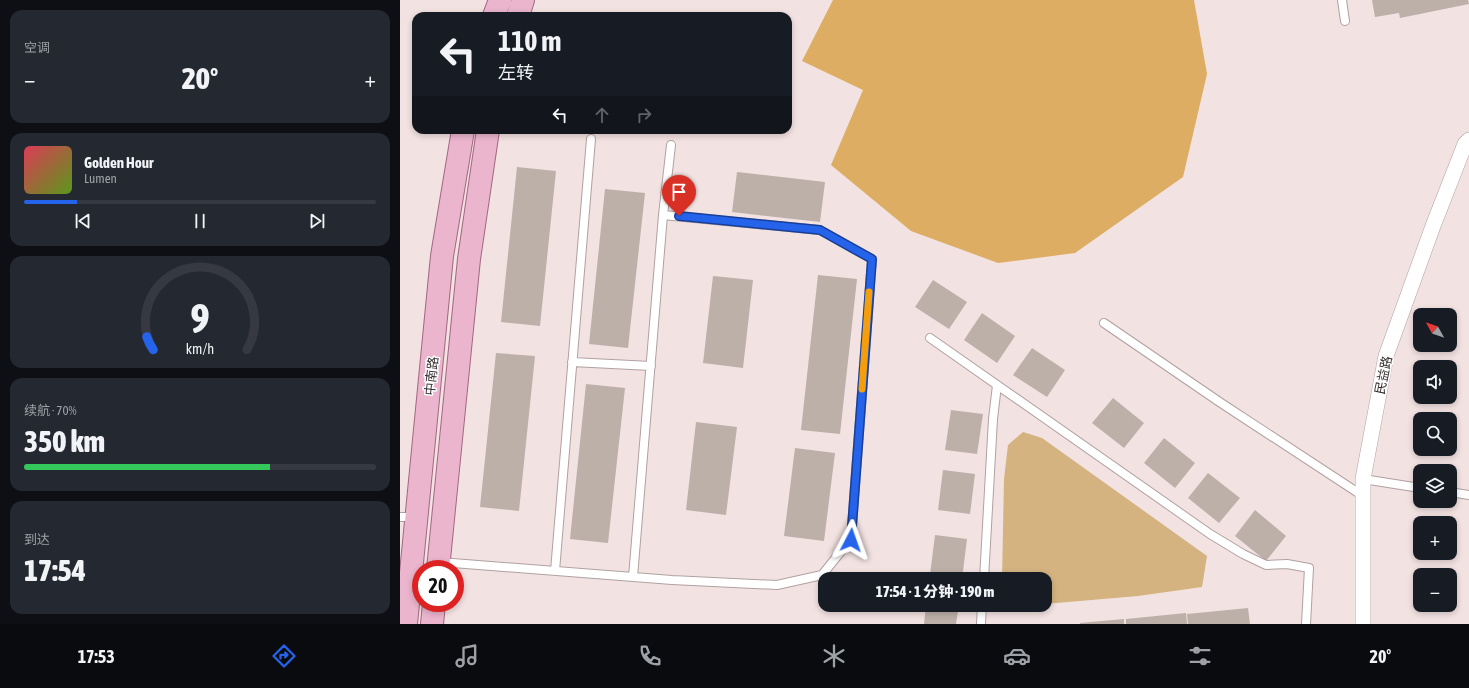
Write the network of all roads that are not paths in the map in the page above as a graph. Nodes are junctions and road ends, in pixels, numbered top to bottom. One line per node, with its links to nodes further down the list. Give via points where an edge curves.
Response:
1 (500, 0): 4 (main road)
2 (523, 0): 5 (main road)
3 (1342, 0): 6 (lane)
4 (496, 12)
5 (519, 12)
6 (1345, 21)
7 (462, 134): 23 (main road, 中南路, via 442,256)
8 (487, 134): 24 (main road, 中南路, via 469,259)
9 (591, 139): 15 (lane)
10 (1469, 140): 18 (street, 民益路, via 1433,226 1386,356)
11 (671, 145): 12 (lane)
12 (663, 215): 16 (lane); 28 (lane, via 820,230 872,259 851,540 822,575 777,585)
13 (1104, 323): 22 (lane)
14 (930, 338): 17 (lane)
15 (572, 362): 16 (lane); 26 (lane)
16 (651, 366): 28 (lane)
17 (997, 385): 27 (lane); 34 (lane, via 1236,550 1266,565 1287,564 1309,568)
18 (1363, 479): 19 (lane); 22 (street, 民益路)
19 (1413, 487)
20 (1457, 493): 21 (lane)
21 (1469, 495)
22 (1363, 496): 35 (street, 民益路)
23 (408, 517): 31 (main road, 中南路)
24 (439, 560)
25 (464, 566): 26 (lane)
26 (555, 571): 28 (lane)
27 (984, 572)
28 (633, 577)
29 (433, 612): 32 (main road)
30 (982, 612): 33 (lane)
31 (406, 624)
32 (432, 624)
33 (981, 624)
34 (1306, 624)
35 (1363, 624)

